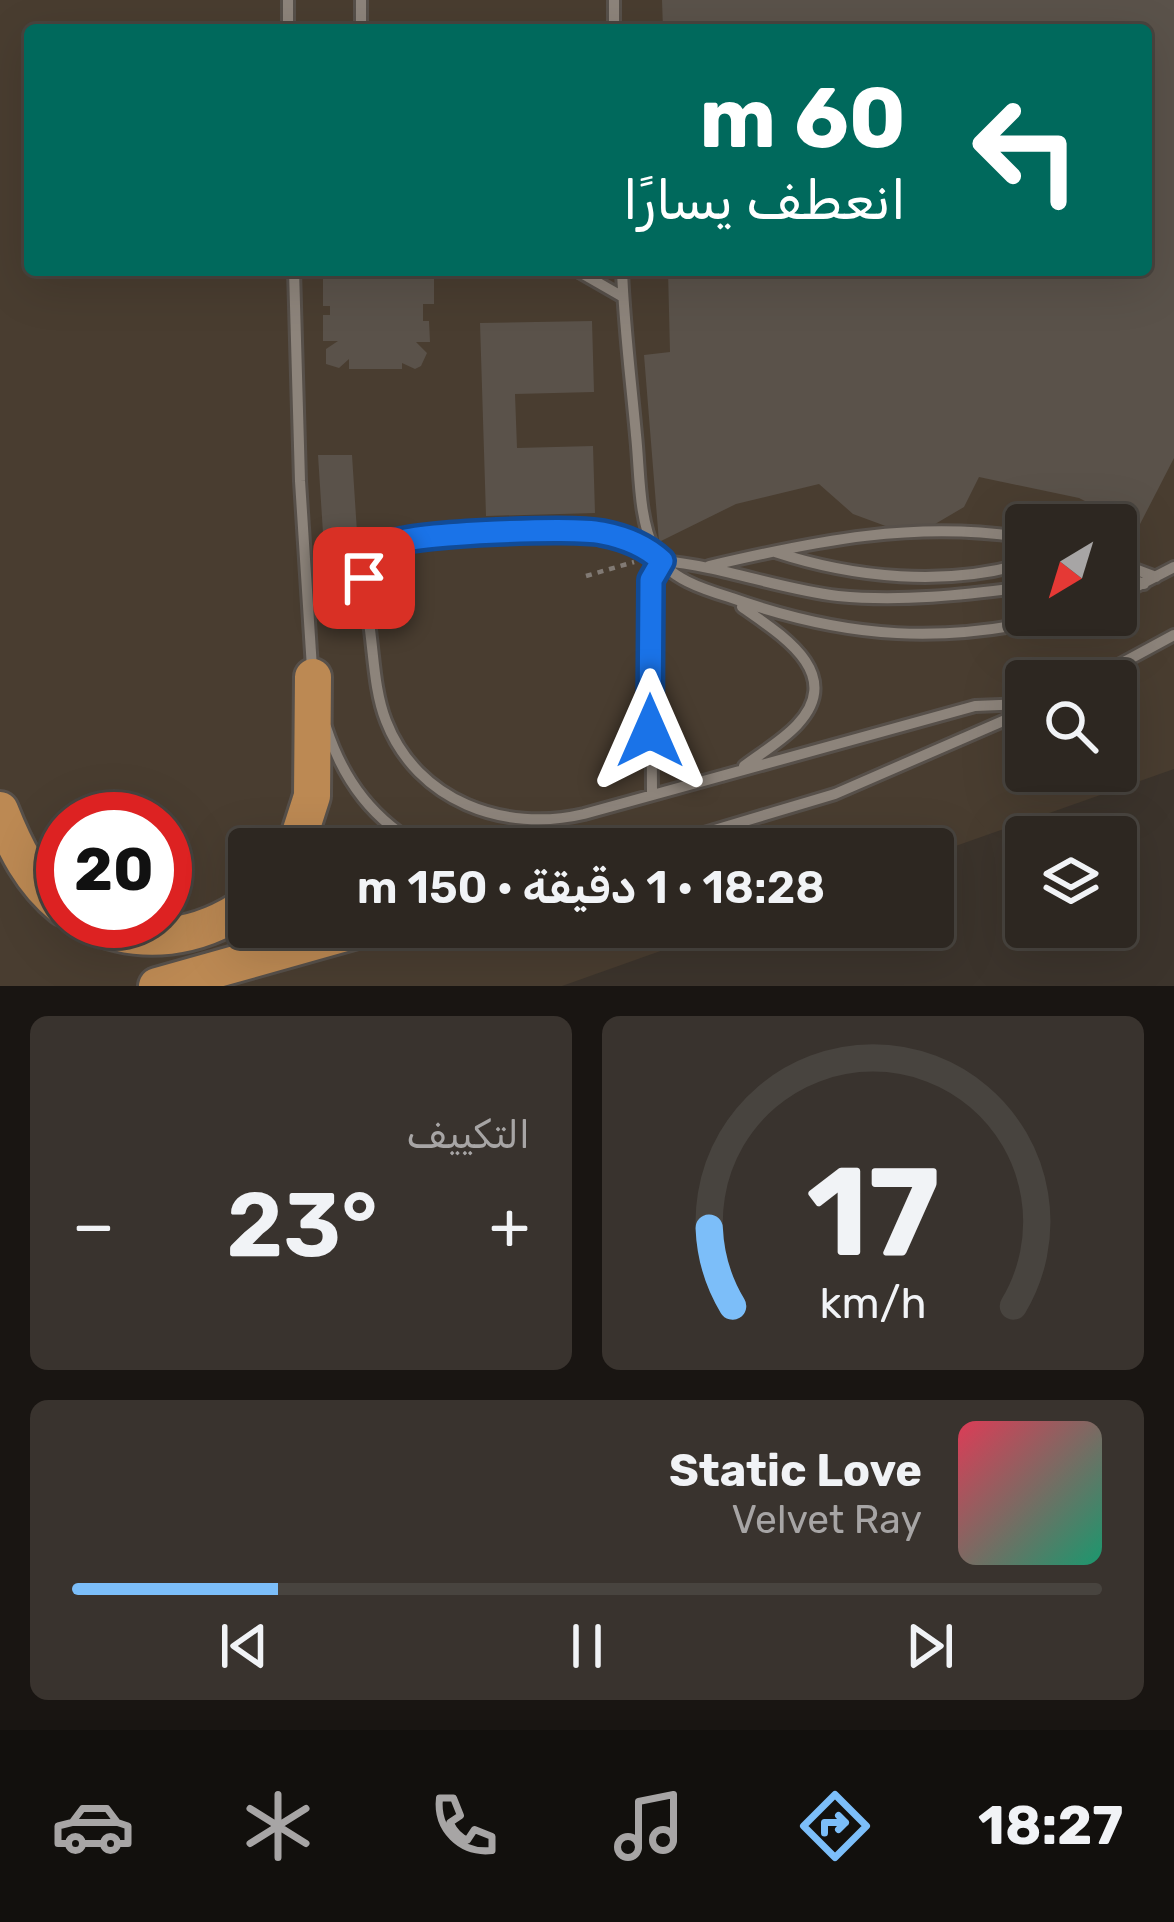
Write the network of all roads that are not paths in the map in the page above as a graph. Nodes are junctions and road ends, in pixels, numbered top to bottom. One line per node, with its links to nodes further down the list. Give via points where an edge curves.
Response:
1 (294, 276): 20 (lane)
2 (586, 276): 4 (lane)
3 (622, 276): 4 (lane)
4 (623, 297): 7 (lane, via 644,514)
5 (1005, 536): 6 (lane, via 879,532)
6 (771, 551): 8 (lane); 9 (lane, via 878,574 946,576)
7 (659, 559): 8 (lane); 16 (lane); 24 (lane, via 651,580); 24 (lane, via 622,538 584,530 406,541 374,556 364,591 385,719 404,754 448,795 484,813 544,821)
8 (708, 566): 15 (lane, via 802,590 878,598)
9 (1005, 566)
10 (1174, 567): 13 (lane)
11 (1137, 574): 13 (lane)
12 (1137, 578): 13 (lane)
13 (1150, 581): 14 (lane)
14 (1137, 587)
15 (1005, 588)
16 (727, 597): 17 (lane, via 796,620 890,635); 23 (lane, via 791,642 812,680 800,722)
17 (1005, 627)
18 (1174, 635): 19 (lane)
19 (1128, 660)
20 (313, 677): 26 (highway, via 312,796); 27 (lane, via 350,784)
21 (1005, 707): 23 (lane, via 975,706)
22 (1005, 717): 28 (lane, via 835,794)
23 (736, 772): 24 (lane)
24 (652, 795)
25 (0, 810): 29 (highway)
26 (302, 828)
27 (395, 828)
28 (721, 828)
29 (36, 880)
30 (228, 916): 31 (highway)
31 (192, 931)
32 (292, 948): 33 (highway)
33 (157, 986)

